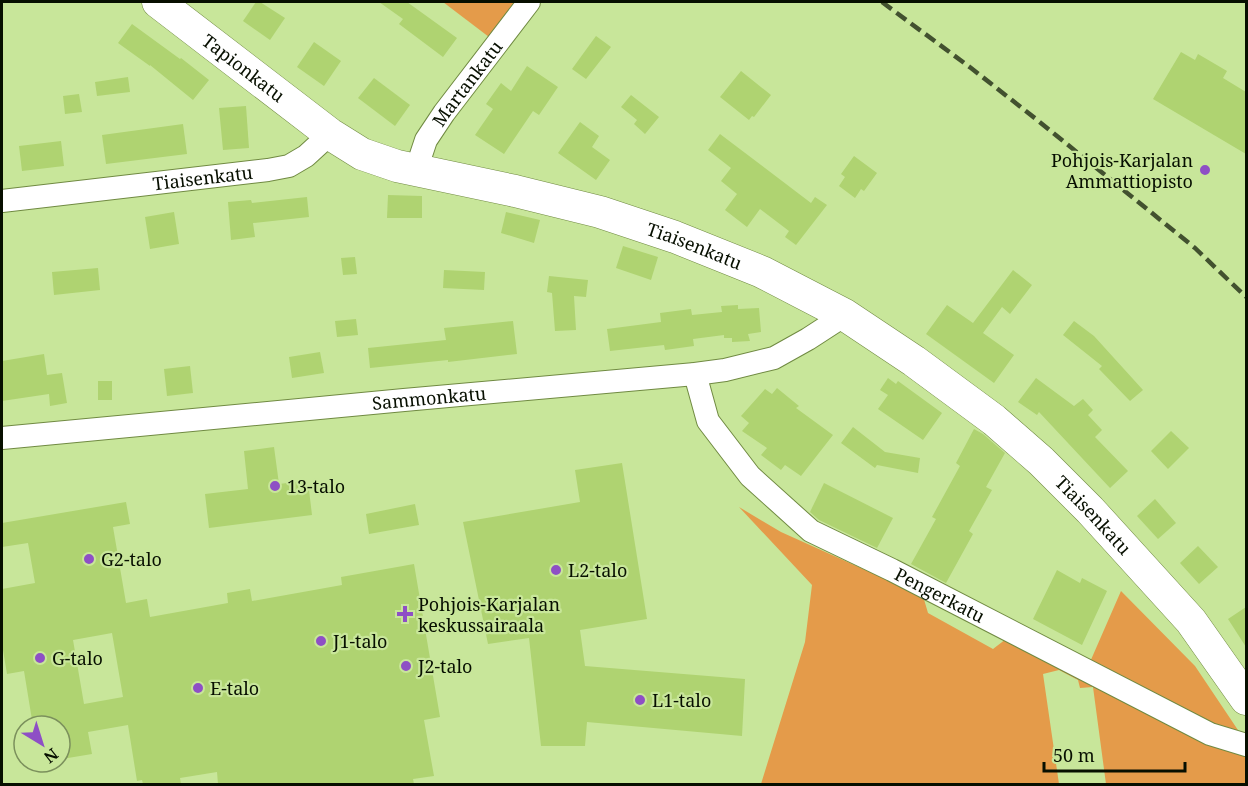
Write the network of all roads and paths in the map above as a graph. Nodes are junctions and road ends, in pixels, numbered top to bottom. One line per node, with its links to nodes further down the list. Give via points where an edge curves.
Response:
1 (158, 2): 3 (street, Tapionkatu)
2 (529, 2): 4 (street, Martankatu, via 426,140)
3 (330, 134): 4 (street, Tiaisenkatu, via 362,154); 5 (street, Tiaisenkatu, via 289,166)
4 (419, 171): 6 (street, Tiaisenkatu, via 600,212 675,237 762,272)
5 (2, 201)
6 (845, 315): 7 (street, Sammonkatu, via 774,358); 9 (street, Tiaisenkatu, via 994,420 1041,461 1191,621)
7 (695, 374): 8 (street, Sammonkatu); 10 (street, Pengerkatu, via 708,421 750,476 811,531 1210,734)
8 (2, 438)
9 (1246, 699)
10 (1246, 745)

